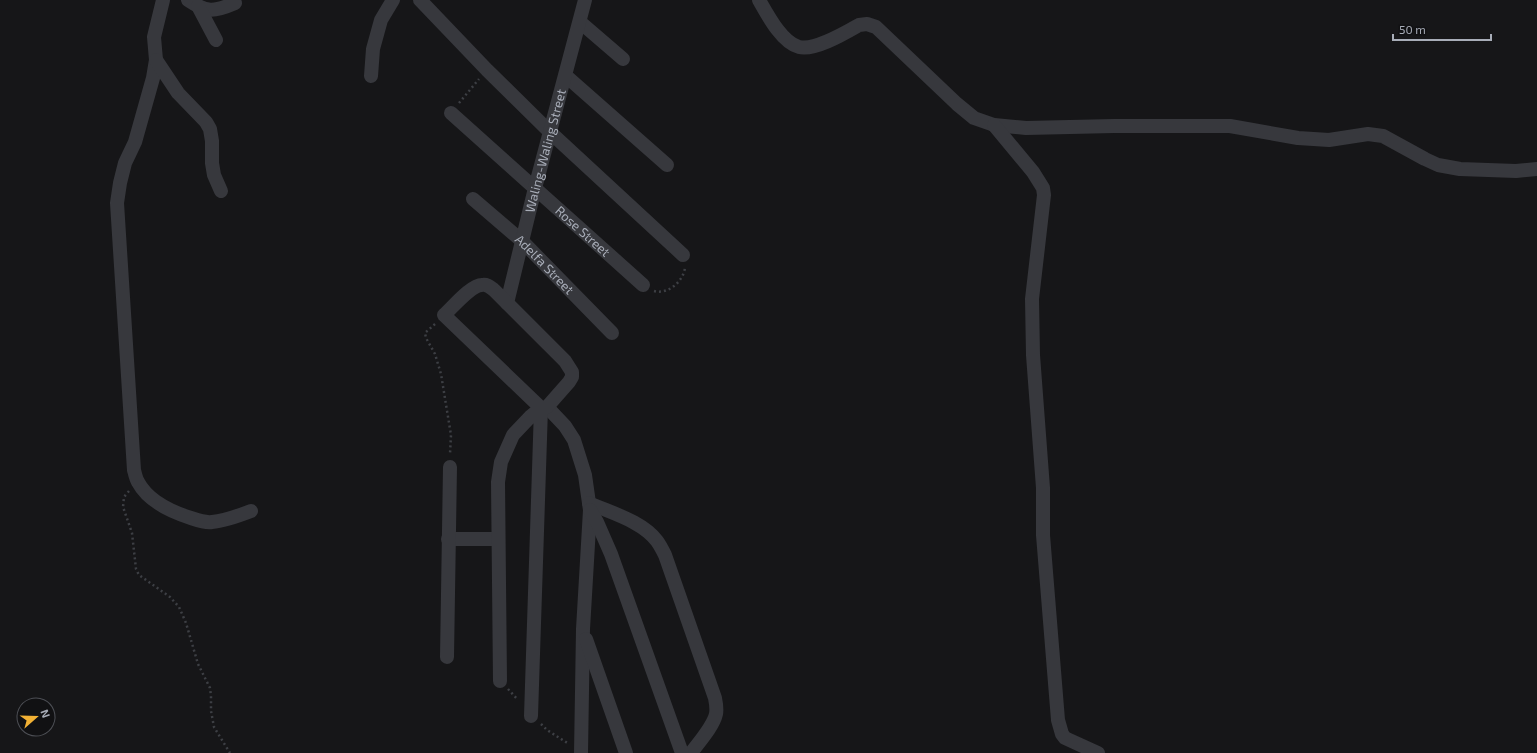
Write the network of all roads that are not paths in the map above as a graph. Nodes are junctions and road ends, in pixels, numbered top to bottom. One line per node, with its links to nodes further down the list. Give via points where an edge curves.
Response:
1 (163, 0): 11 (street, via 154,37)
2 (393, 0): 12 (street, via 381,20 373,49)
3 (420, 0): 16 (street, via 486,70)
4 (585, 0): 8 (street, Waling-Waling Street)
5 (759, 0): 15 (street, via 781,34 799,47 815,46 866,24 876,27 957,104 974,118)
6 (193, 3): 7 (street, via 213,10); 9 (street)
7 (235, 3)
8 (580, 22): 10 (street); 13 (street, Waling-Waling Street)
9 (216, 40)
10 (623, 58)
11 (156, 60): 20 (street, via 178,93 210,129 214,175); 30 (street, via 141,123 124,163 117,203 134,470 138,482 156,502 177,514 211,523)
12 (371, 76)
13 (566, 76): 16 (street, Waling-Waling Street); 17 (street)
14 (451, 112): 19 (street, Rose Street)
15 (994, 126): 18 (street, via 1230,126 1298,138 1329,140 1368,134 1383,136 1438,165 1516,171); 41 (street, via 1033,172 1043,188 1032,300 1033,355 1043,488 1043,535 1058,720 1065,738)
16 (551, 133): 19 (street, Waling-Waling Street); 23 (street)
17 (667, 165)
18 (1537, 169)
19 (535, 188): 22 (street, Waling-Waling Street); 24 (street, Rose Street)
20 (221, 191)
21 (473, 199): 22 (street, Adelfa Street)
22 (522, 241): 25 (street, Waling-Waling Street); 26 (street, Adelfa Street)
23 (683, 255)
24 (643, 286)
25 (507, 302): 27 (street, via 566,361 572,372 569,382); 27 (street, via 487,285 481,284 468,292 444,315)
26 (612, 333)
27 (544, 408): 29 (street, via 565,426 574,440 585,475); 32 (street, via 521,425 513,435 502,462 498,482); 36 (street)
28 (450, 467): 31 (street)
29 (589, 507): 33 (street); 39 (street, via 611,554); 40 (street, via 629,520 657,541 665,555 715,698 716,713 713,721)
30 (251, 511)
31 (448, 539): 32 (street); 34 (street)
32 (498, 539): 35 (street)
33 (583, 629): 37 (street); 38 (street)
34 (447, 657)
35 (500, 681)
36 (531, 716)
37 (582, 753)
38 (626, 753)
39 (682, 753)
40 (691, 753)
41 (1098, 753)

